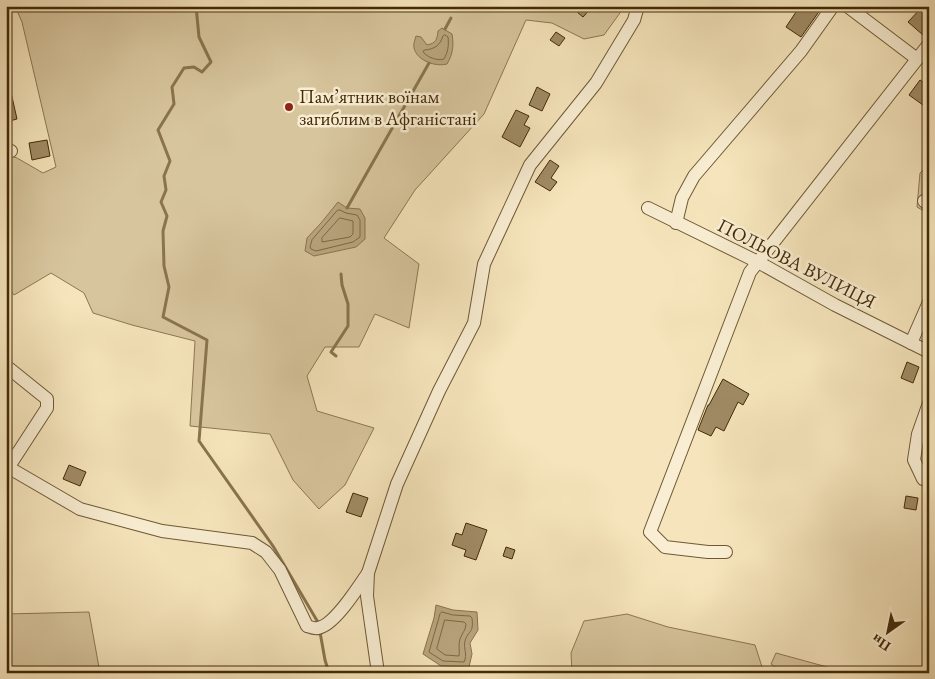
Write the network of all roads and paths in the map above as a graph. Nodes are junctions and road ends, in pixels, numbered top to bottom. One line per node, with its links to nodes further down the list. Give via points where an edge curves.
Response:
1 (638, 6): 17 (street, via 634,20 596,83 530,165 484,264 474,323 397,484)
2 (833, 6): 7 (street, via 802,51 694,176 682,198)
3 (847, 6): 5 (street)
4 (929, 44): 5 (street)
5 (917, 59): 8 (street)
6 (648, 208): 7 (street, ПОЛЬОВА ВУЛИЦЯ)
7 (676, 223): 8 (street, ПОЛЬОВА ВУЛИЦЯ)
8 (758, 262): 10 (street, ПОЛЬОВА ВУЛИЦЯ); 16 (street, via 750,272 650,532 665,547)
9 (929, 302): 10 (street)
10 (911, 343): 11 (street, ПОЛЬОВА ВУЛИЦЯ)
11 (929, 352)
12 (6, 366): 14 (street, via 47,399 47,408)
13 (929, 403): 15 (street, via 918,434 914,460 923,479)
14 (7, 467): 17 (street, via 80,509 162,531 252,543 266,552 280,570 307,626 318,629 330,623)
15 (929, 480)
16 (726, 552)
17 (368, 573): 18 (street, via 367,596)
18 (378, 673)

